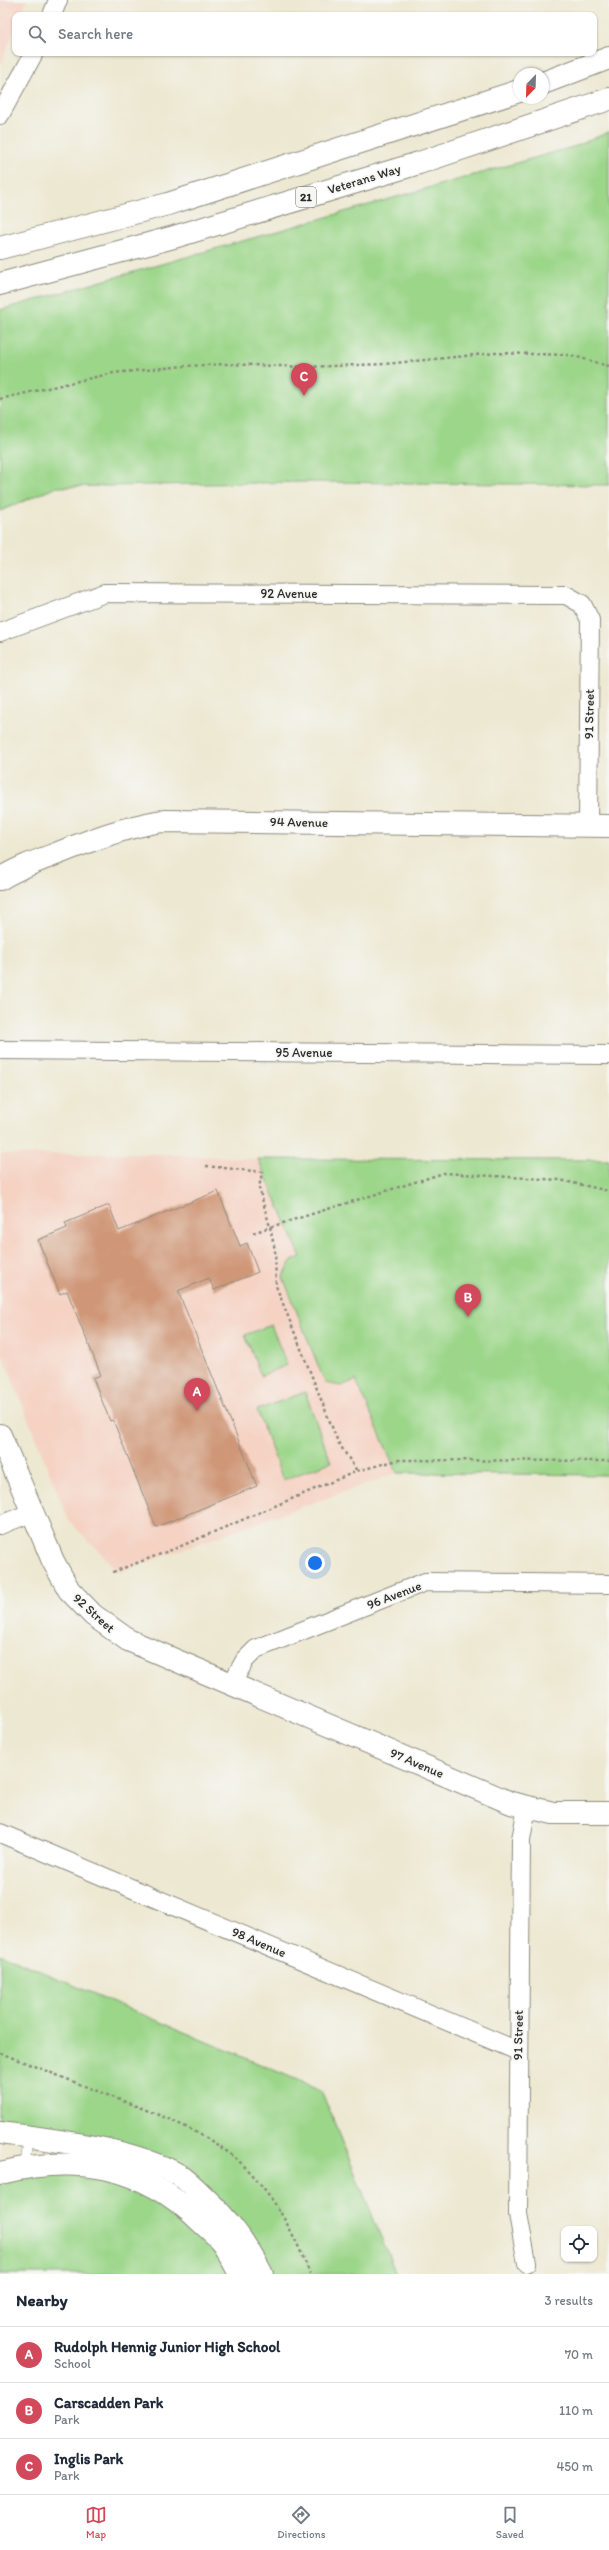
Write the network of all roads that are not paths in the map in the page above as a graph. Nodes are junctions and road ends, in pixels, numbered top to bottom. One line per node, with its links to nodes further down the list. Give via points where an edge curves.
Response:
1 (58, 0): 2 (street)
2 (53, 12)
3 (32, 56): 8 (street)
4 (609, 58): 5 (main road)
5 (549, 81)
6 (513, 93): 9 (main road, via 168,204)
7 (609, 99): 10 (main road, Veterans Way / 21, via 419,163 181,235)
8 (0, 115)
9 (0, 248)
10 (0, 284)
11 (582, 604): 12 (street, 92 Avenue, via 557,594 105,593); 13 (street, 91 Street, via 588,613 591,630)
12 (0, 632)
13 (588, 826): 14 (main road, 94 Avenue); 15 (main road, 94 Avenue, via 162,822 139,825 97,838 13,871)
14 (609, 826)
15 (0, 879)
16 (0, 1050): 17 (street, 95 Avenue)
17 (609, 1055)
18 (0, 1435): 19 (main road, 92 Street)
19 (31, 1513): 20 (street); 22 (main road, 92 Street, via 60,1575 93,1615 128,1640)
20 (0, 1525)
21 (609, 1584): 22 (street, 96 Avenue, via 425,1582 256,1649 247,1657)
22 (231, 1685): 23 (main road, 97 Avenue)
23 (527, 1808): 24 (main road, 97 Avenue, via 553,1813); 26 (street, 91 Street, via 520,1839)
24 (609, 1813)
25 (0, 1833): 26 (street, 98 Avenue)
26 (518, 2051): 31 (street, 91 Street, via 518,2214)
27 (0, 2133): 28 (main road)
28 (28, 2136): 29 (lane); 33 (main road, via 118,2153 180,2176 236,2230)
29 (25, 2167): 30 (main road); 32 (main road, via 68,2163 115,2170 152,2183 186,2207 221,2242)
30 (0, 2173)
31 (527, 2263)
32 (240, 2274)
33 (262, 2274)

